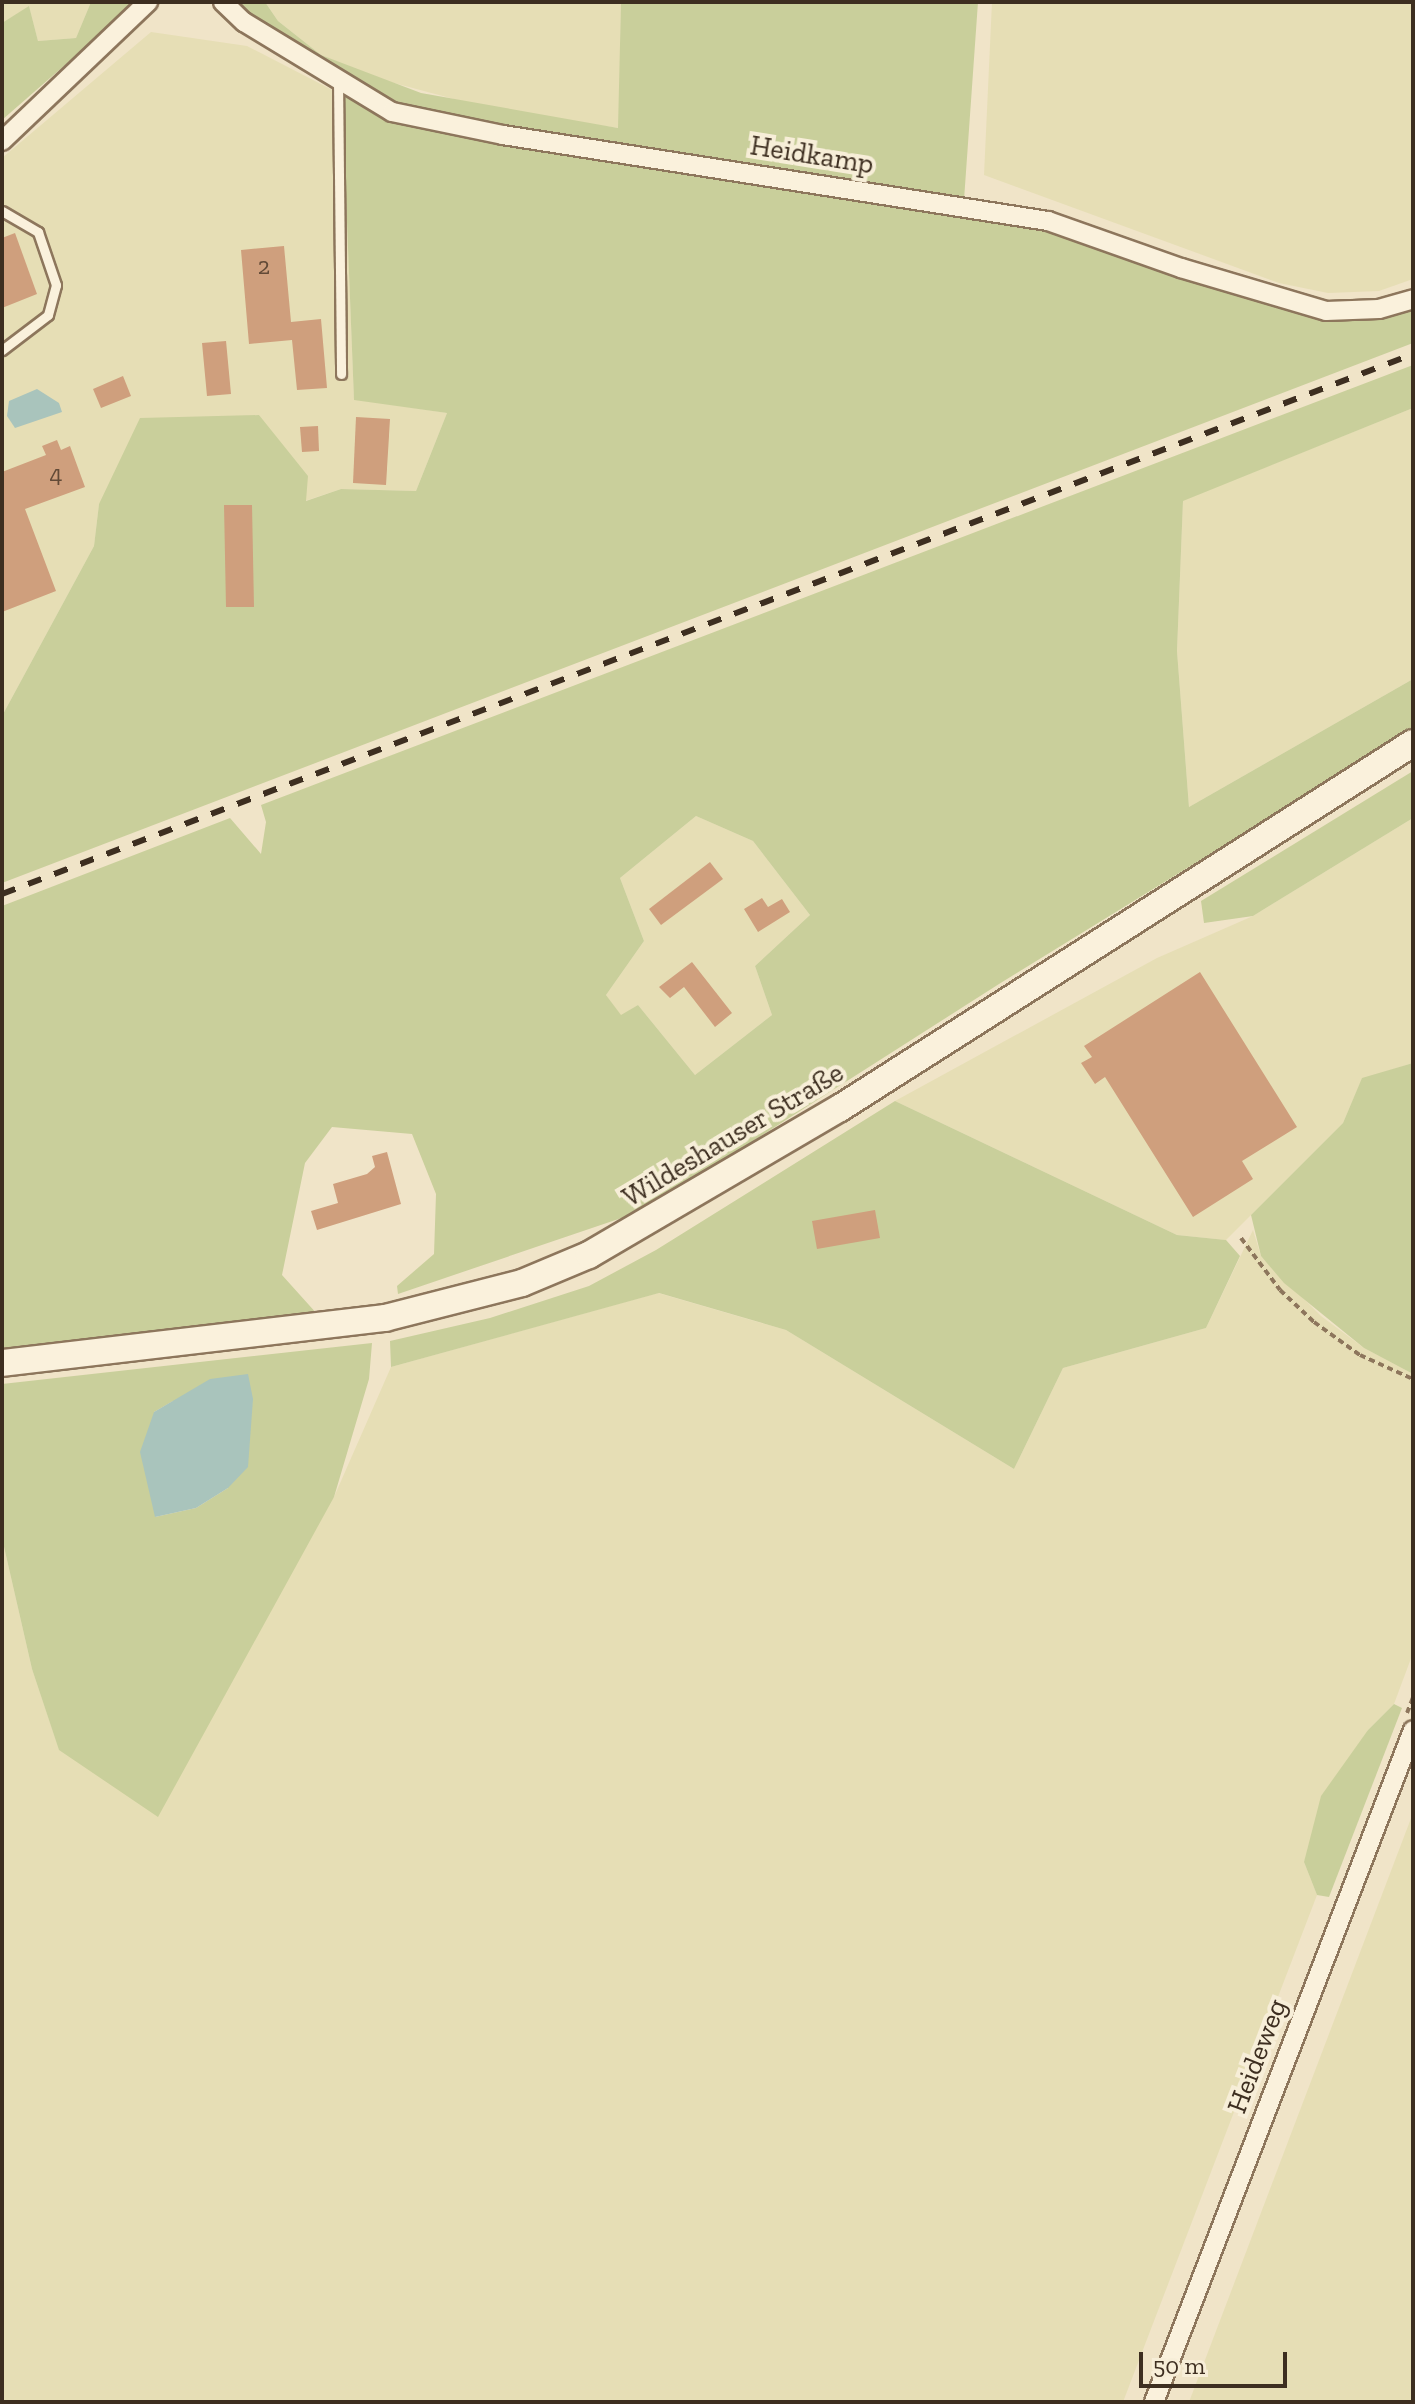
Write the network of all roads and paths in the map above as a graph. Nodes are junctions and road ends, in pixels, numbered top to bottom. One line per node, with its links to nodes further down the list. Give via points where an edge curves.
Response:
1 (148, 2): 4 (street)
2 (223, 2): 3 (street, Heidkamp, via 244,22)
3 (338, 80): 6 (street, Heidkamp, via 392,112 503,135 1074,227 1181,268 1326,311 1379,309); 8 (lane)
4 (2, 141)
5 (2, 211): 7 (lane, via 38,232 56,285 48,315)
6 (1413, 299)
7 (2, 350)
8 (341, 374)
9 (1413, 743): 11 (main road, Wildeshauser Straße, via 840,1108 589,1255 522,1283 385,1318)
10 (1241, 1238): 12 (path, via 1280,1290 1314,1322 1360,1355)
11 (2, 1363)
12 (1413, 1379)
13 (1413, 1730): 14 (street, Heideweg)
14 (1154, 2402)

